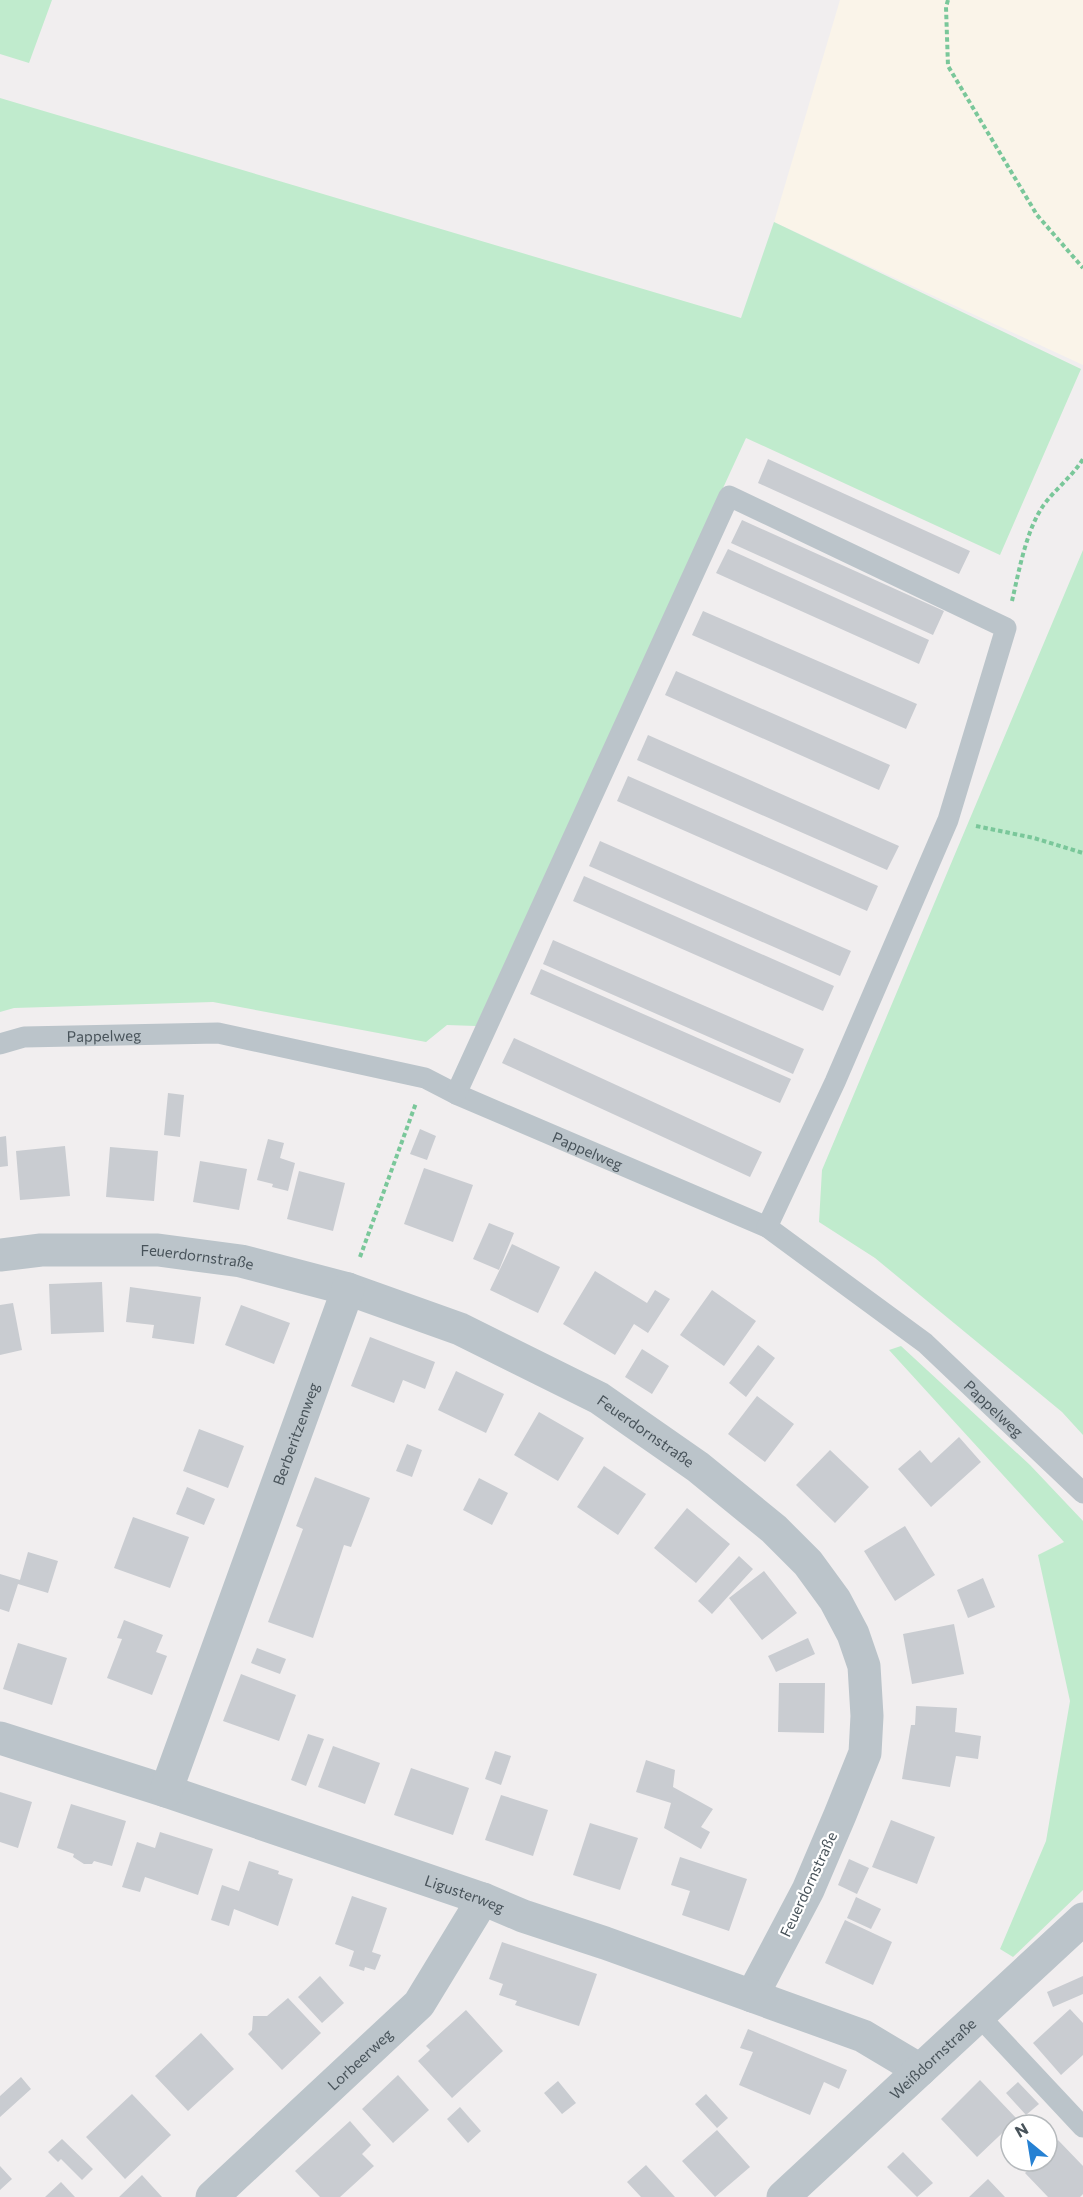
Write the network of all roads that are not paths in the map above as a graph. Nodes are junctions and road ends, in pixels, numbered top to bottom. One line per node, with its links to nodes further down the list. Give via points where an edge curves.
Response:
1 (0, 1044): 2 (lane, Pappelweg, via 24,1037 218,1033 425,1078)
2 (456, 1094): 3 (lane, Pappelweg); 3 (lane, via 729,496 1006,628 948,820 835,1082)
3 (767, 1227): 6 (lane, Pappelweg, via 925,1343)
4 (0, 1255): 5 (street, Feuerdornstraße, via 41,1250 158,1250 241,1261)
5 (348, 1289): 8 (street, Berberitzenweg); 11 (street, Feuerdornstraße, via 460,1329 608,1404 743,1502 808,1563 835,1600 864,1666 865,1753 808,1890)
6 (1083, 1493)
7 (0, 1738): 8 (street, Ligusterweg)
8 (166, 1791): 9 (street, Ligusterweg)
9 (483, 1899): 11 (street, Ligusterweg); 15 (street, Lorbeerweg, via 419,2004)
10 (1083, 1919): 12 (street, Weißdornstraße)
11 (752, 1996): 13 (street, Ligusterweg, via 863,2036)
12 (979, 2016): 13 (street, Weißdornstraße); 14 (lane)
13 (920, 2070): 16 (street, Weißdornstraße)
14 (1083, 2127)
15 (212, 2197)
16 (783, 2197)

